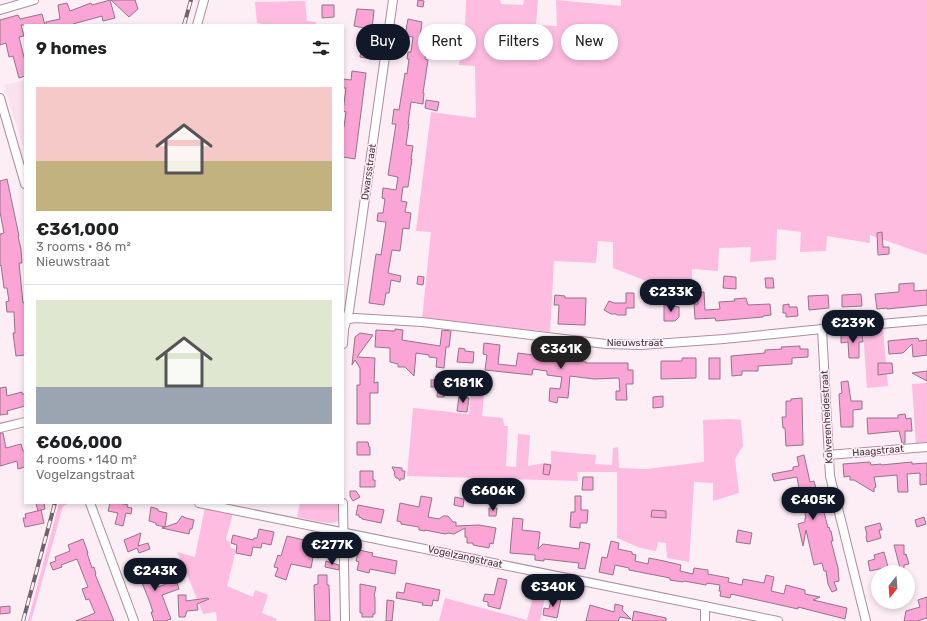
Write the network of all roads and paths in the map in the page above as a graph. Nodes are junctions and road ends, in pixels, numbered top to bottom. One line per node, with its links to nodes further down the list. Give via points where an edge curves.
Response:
1 (34, 0): 4 (street)
2 (204, 0): 5 (street)
3 (394, 0): 8 (street, Dwarsstraat, via 349,311)
4 (0, 10)
5 (197, 24)
6 (0, 98): 7 (street)
7 (24, 181)
8 (345, 319): 10 (street, Nieuwstraat, via 422,322 641,346); 11 (street, Dwarsstraat)
9 (927, 320): 10 (street, Nieuwstraat)
10 (822, 329): 15 (street, Kolverenheidestraat)
11 (344, 332)
12 (24, 422): 13 (street)
13 (0, 428)
14 (927, 447): 15 (street, Haagstraat)
15 (828, 455): 25 (street, Kolverenheidestraat, via 830,476)
16 (90, 504): 21 (street)
17 (204, 504): 19 (street, Vogelzangstraat)
18 (343, 504): 19 (street)
19 (343, 532): 20 (street, Vogelzangstraat); 22 (street)
20 (705, 606): 23 (street); 24 (street, Vogelzangstraat)
21 (134, 621)
22 (345, 621)
23 (705, 621)
24 (778, 621)
25 (866, 621)

